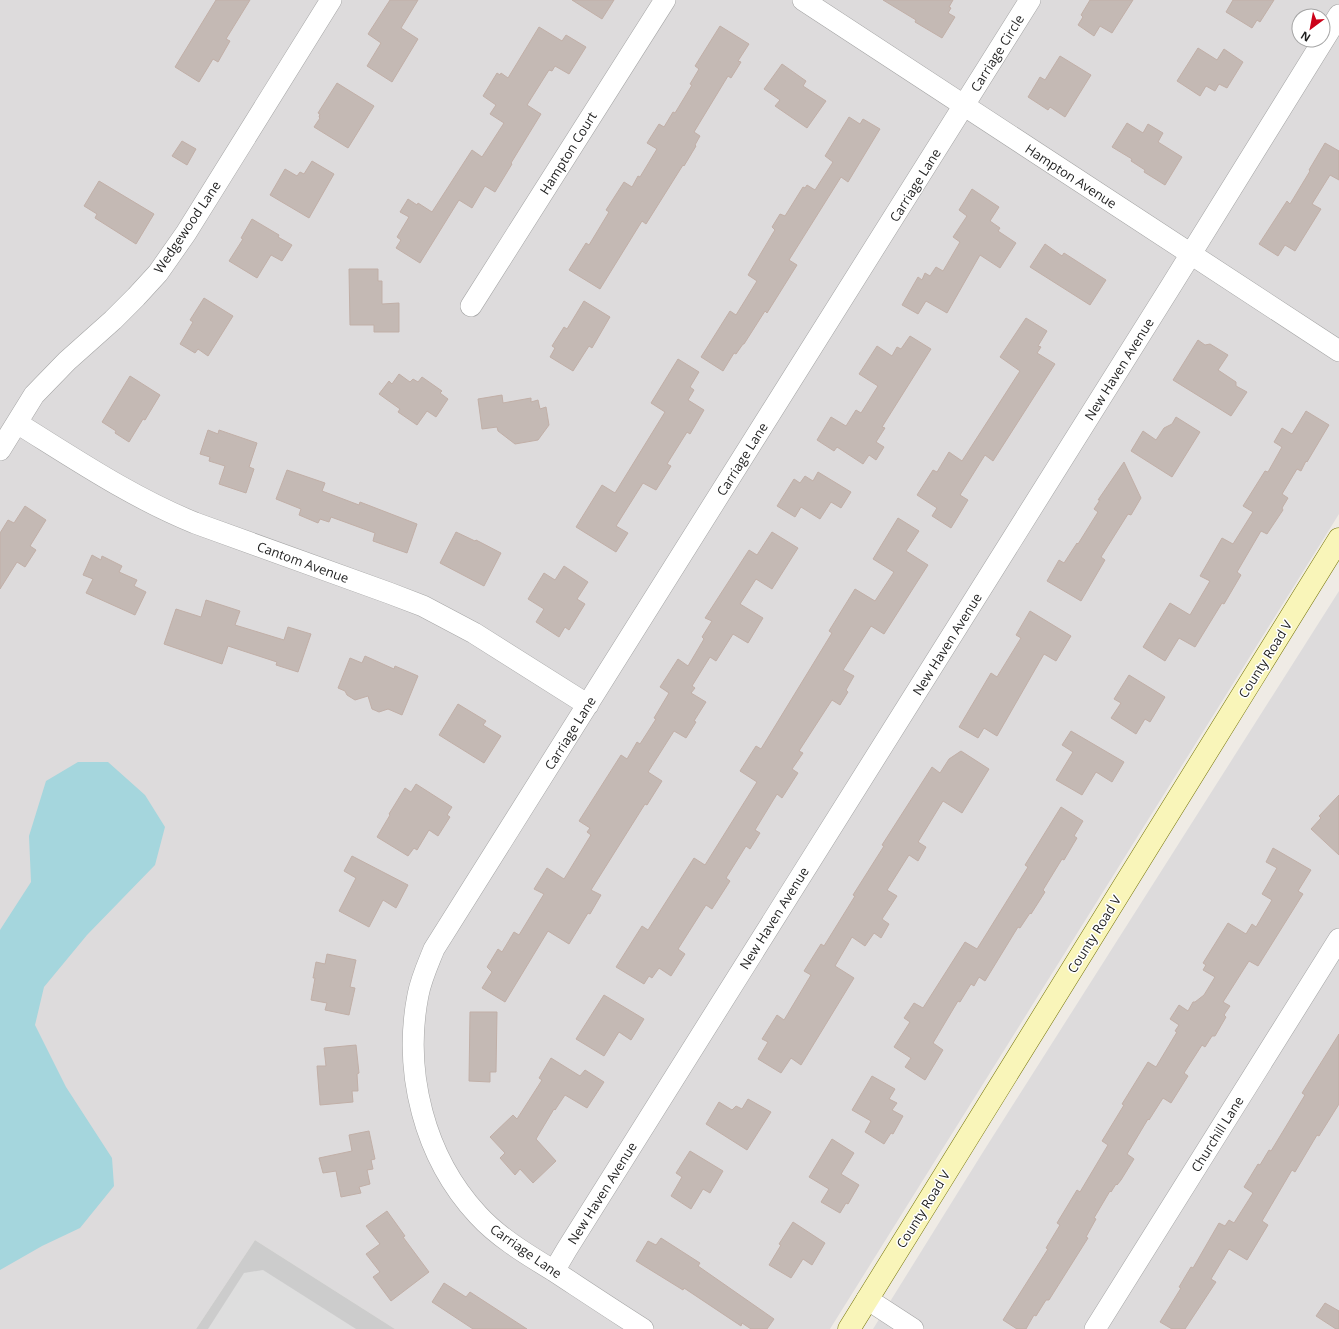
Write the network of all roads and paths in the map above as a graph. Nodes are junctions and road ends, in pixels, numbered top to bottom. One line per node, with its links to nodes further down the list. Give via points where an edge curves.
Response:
1 (331, 0): 10 (street, Wedgewood Lane, via 168,260 125,309 46,381)
2 (665, 0): 8 (street, Hampton Court)
3 (803, 0): 6 (street, Hampton Avenue)
4 (1030, 0): 6 (street, Carriage Circle)
5 (1339, 16): 7 (street, New Haven Avenue)
6 (964, 106): 7 (street, Hampton Avenue); 13 (street, Carriage Lane)
7 (1191, 254): 9 (street, Hampton Avenue); 15 (street, New Haven Avenue)
8 (471, 306)
9 (1339, 351)
10 (17, 423): 11 (street, Wedgewood Lane); 13 (street, Cantom Avenue, via 120,488 172,514 389,593 438,614 474,633)
11 (0, 450)
12 (1339, 539): 16 (main road, County Road V)
13 (588, 705): 15 (street, Carriage Lane, via 434,949 422,978 413,1036 414,1070 424,1120 439,1158 454,1186 478,1216 502,1237)
14 (1339, 939): 20 (street, Churchill Lane)
15 (554, 1271): 17 (street, Carriage Lane)
16 (867, 1299): 18 (main road, County Road V); 19 (street)
17 (643, 1329)
18 (849, 1329)
19 (913, 1329)
20 (1095, 1329)

